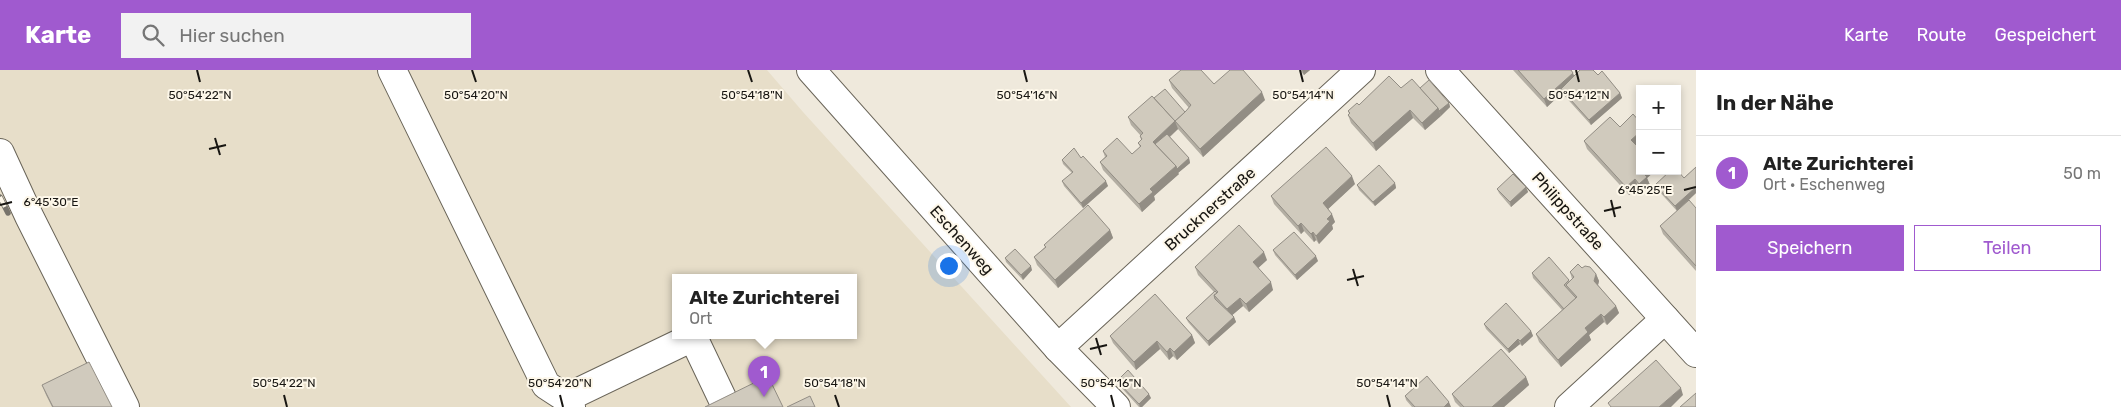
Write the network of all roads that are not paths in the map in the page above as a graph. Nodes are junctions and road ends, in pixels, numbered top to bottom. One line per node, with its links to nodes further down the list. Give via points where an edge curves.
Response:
1 (392, 70): 12 (street, via 546,385)
2 (811, 70): 9 (street, Eschenweg)
3 (1361, 70): 9 (street, Brucknerstraße)
4 (1440, 70): 6 (street, Philippstraße)
5 (0, 152): 13 (street)
6 (1665, 319): 10 (street, Philippstraße); 15 (street)
7 (687, 339): 12 (street)
8 (694, 339): 11 (street)
9 (1058, 348): 14 (street, Eschenweg)
10 (1696, 353)
11 (723, 400)
12 (568, 402)
13 (125, 407)
14 (1116, 407)
15 (1568, 407)

